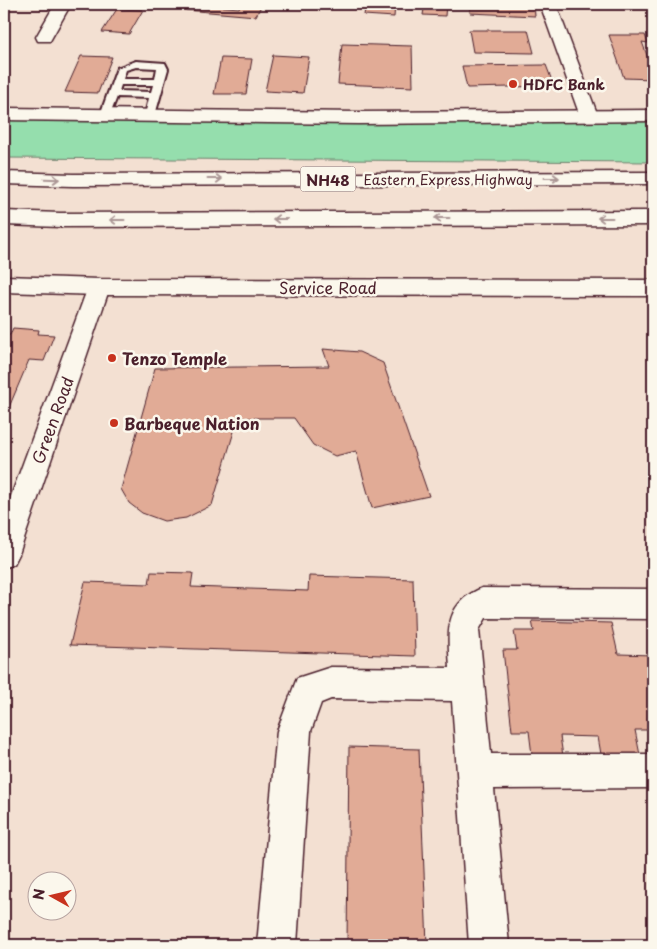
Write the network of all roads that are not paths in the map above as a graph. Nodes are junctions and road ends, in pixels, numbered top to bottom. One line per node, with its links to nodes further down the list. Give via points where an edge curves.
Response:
1 (63, 4): 3 (main road)
2 (548, 4): 11 (main road)
3 (44, 37)
4 (161, 76): 5 (lane); 5 (lane, via 160,65 136,64 122,68); 7 (lane)
5 (118, 77): 6 (lane)
6 (112, 94): 7 (lane); 9 (lane)
7 (156, 94): 10 (lane)
8 (4, 114): 9 (main road)
9 (105, 115): 10 (main road)
10 (150, 115): 11 (main road, via 349,118)
11 (589, 116): 12 (main road)
12 (653, 116)
13 (4, 178): 14 (main road, Eastern Express Highway / NH48, one-way to 14)
14 (653, 178)
15 (4, 218): 16 (main road, one-way to 15)
16 (653, 218)
17 (4, 284): 18 (main road, Service Road)
18 (100, 287): 19 (main road, Service Road); 20 (main road, Green Road)
19 (653, 288)
20 (4, 554)
21 (653, 604): 22 (main road, via 482,603 467,616 463,630)
22 (468, 684): 24 (main road); 25 (main road, via 331,683 309,690 294,731)
23 (653, 771): 24 (main road)
24 (475, 772): 26 (main road)
25 (277, 945)
26 (489, 945)

